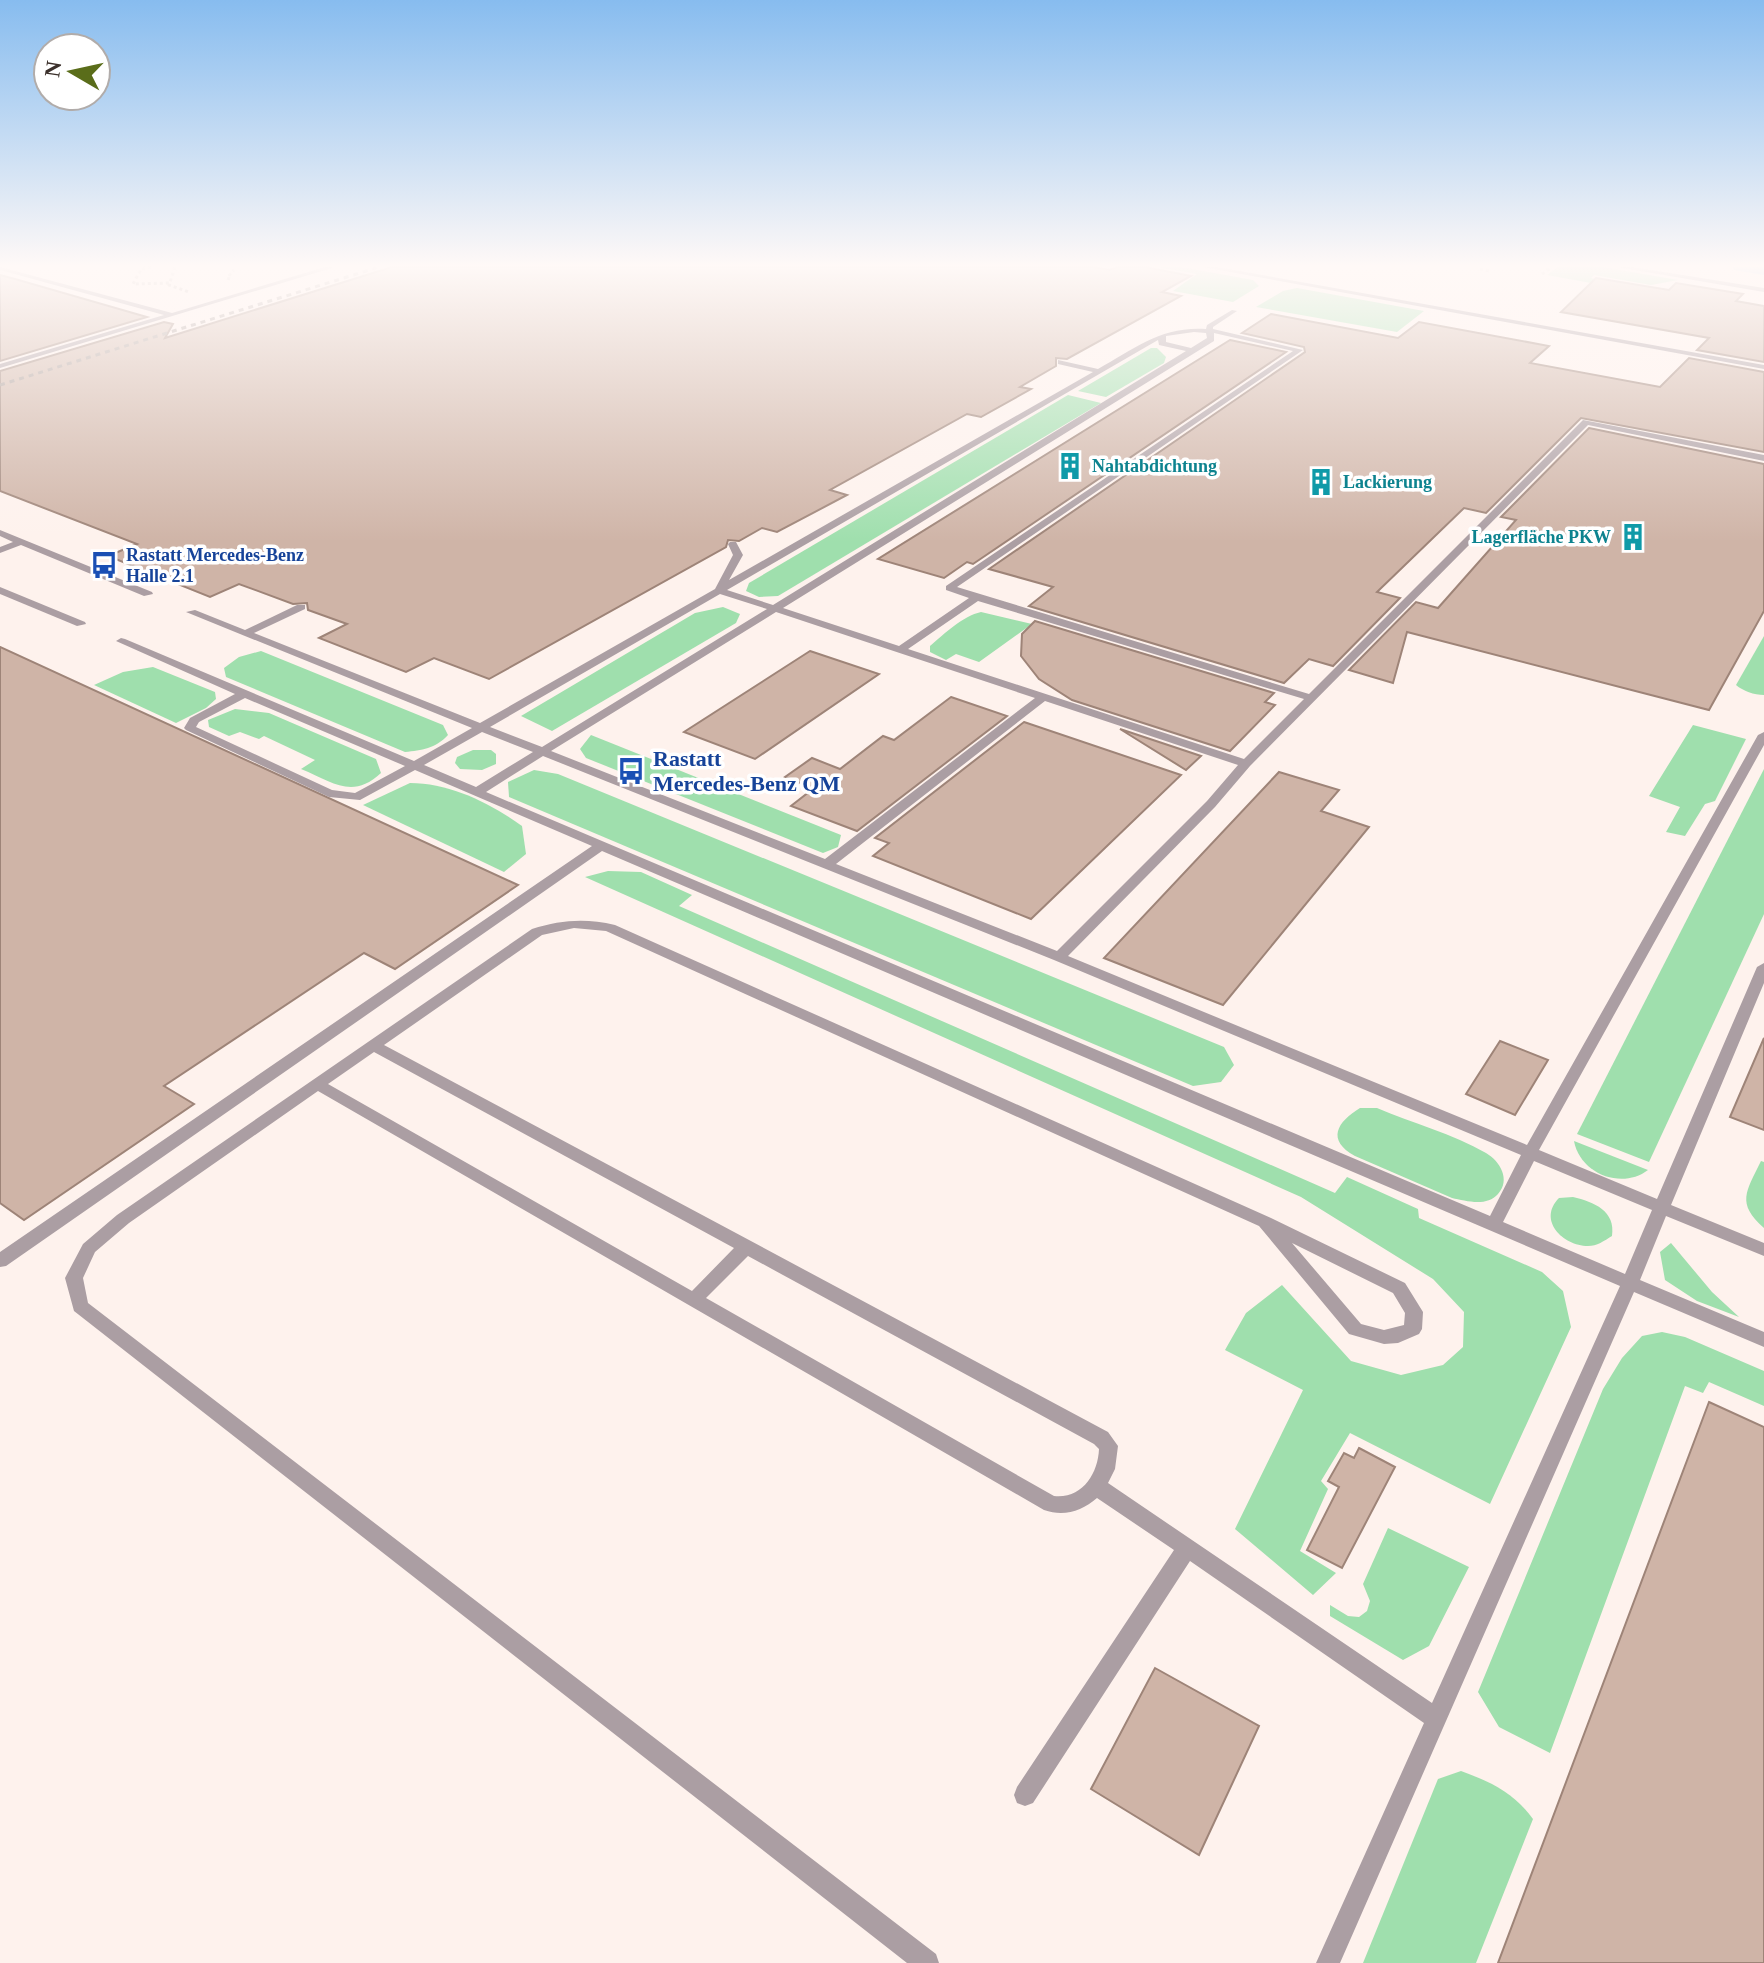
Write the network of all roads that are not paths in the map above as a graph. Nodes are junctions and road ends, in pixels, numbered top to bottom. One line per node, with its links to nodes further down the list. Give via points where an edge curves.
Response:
1 (25, 359): 7 (lane)
2 (1121, 359): 9 (lane)
3 (1177, 359): 20 (lane)
4 (1286, 359): 18 (lane, via 949,588)
5 (1717, 359): 8 (lane)
6 (1061, 362): 9 (lane)
7 (0, 366)
8 (1764, 367)
9 (1099, 371): 16 (lane)
10 (1764, 458): 28 (lane, via 1586,422)
11 (0, 533): 12 (lane)
12 (20, 542): 14 (lane); 17 (lane)
13 (733, 544): 16 (lane, via 738,555)
14 (0, 550)
15 (0, 590): 22 (lane)
16 (719, 590): 20 (lane); 29 (lane)
17 (148, 594)
18 (977, 597): 25 (lane); 28 (lane)
19 (301, 607): 23 (lane)
20 (772, 608): 25 (lane); 31 (lane)
21 (191, 612): 23 (lane)
22 (81, 624)
23 (245, 634): 29 (lane)
24 (121, 641): 26 (lane)
25 (900, 650): 27 (lane)
26 (245, 693): 33 (lane); 33 (lane, via 194,720 190,728 344,797 369,792)
27 (1043, 697): 32 (lane); 36 (lane)
28 (1311, 698): 32 (lane)
29 (482, 728): 31 (lane); 33 (lane)
30 (1764, 735): 41 (lane)
31 (543, 752): 34 (lane); 36 (lane)
32 (1246, 764): 37 (lane)
33 (416, 766): 34 (lane)
34 (477, 792): 35 (lane)
35 (602, 845): 44 (lane); 47 (lane)
36 (826, 865): 37 (lane)
37 (1059, 957): 41 (lane)
38 (1764, 967): 42 (lane)
39 (372, 1045): 40 (lane); 43 (lane, via 537,932 588,922); 45 (lane)
40 (317, 1084): 49 (lane); 55 (lane, via 89,1248 74,1278 80,1306)
41 (1529, 1155): 42 (lane); 44 (lane)
42 (1660, 1209): 46 (lane); 48 (lane)
43 (1265, 1222): 43 (lane, via 1399,1288 1414,1312 1413,1329 1398,1337 1376,1338 1355,1329)
44 (1494, 1224): 48 (lane)
45 (745, 1248): 49 (lane); 51 (lane, via 1101,1438 1109,1446 1110,1460)
46 (1764, 1250)
47 (0, 1261)
48 (1630, 1282): 50 (lane); 53 (lane)
49 (693, 1301): 51 (lane, via 1051,1504 1076,1505)
50 (1764, 1340)
51 (1096, 1486): 52 (lane)
52 (1187, 1548): 53 (lane); 54 (lane)
53 (1437, 1719): 56 (lane)
54 (1025, 1795)
55 (927, 1963)
56 (1328, 1963)

